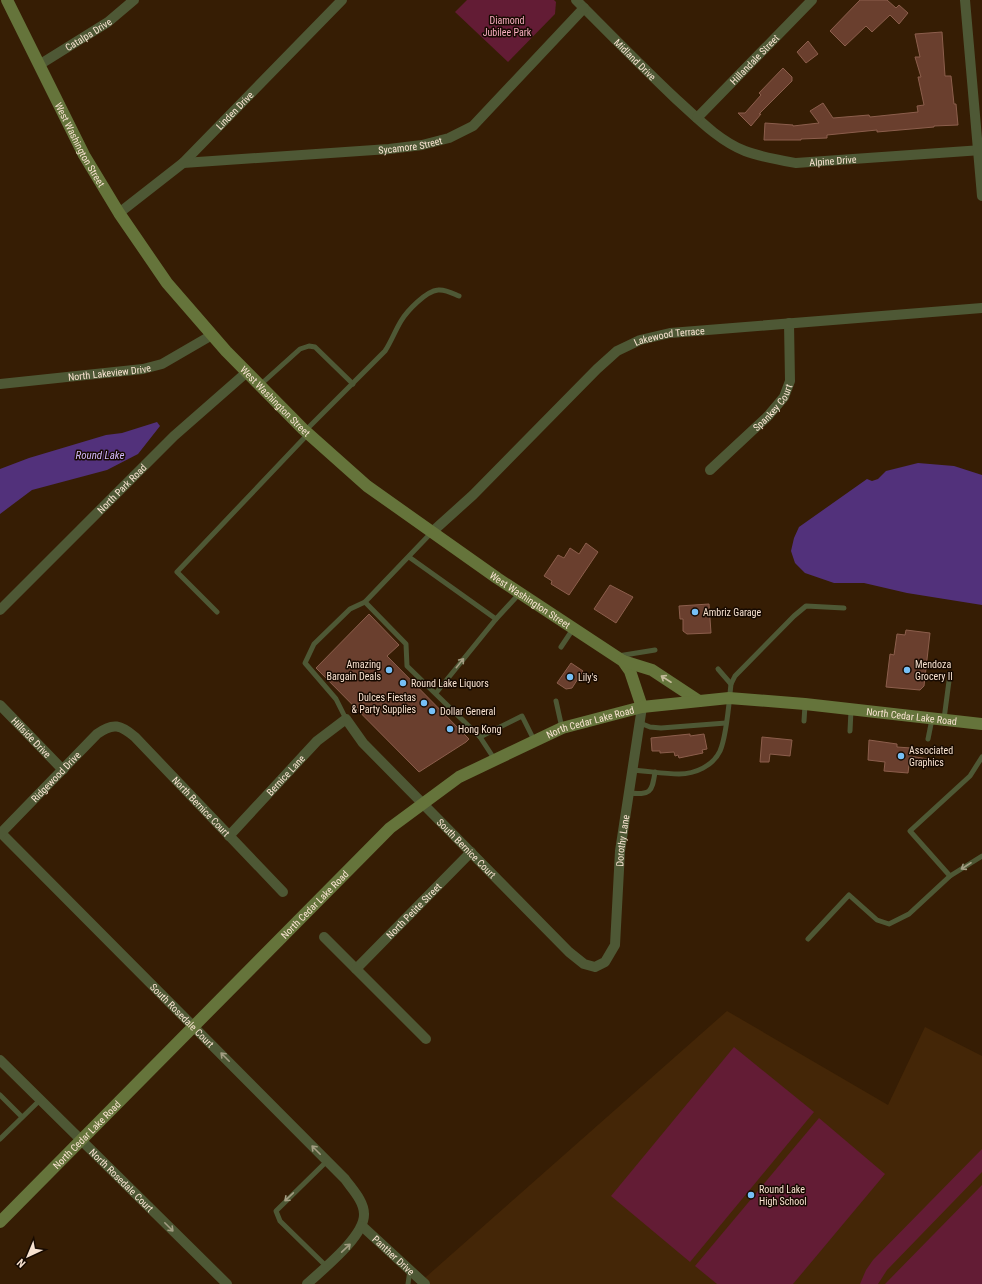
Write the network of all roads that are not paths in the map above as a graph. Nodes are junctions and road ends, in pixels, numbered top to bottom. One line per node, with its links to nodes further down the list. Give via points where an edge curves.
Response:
1 (7, 0): 8 (main road, West Washington Street)
2 (134, 0): 8 (street, Catalpa Drive, via 108,22)
3 (342, 0): 11 (street, Linden Drive)
4 (576, 0): 7 (street, Midland Drive)
5 (812, 0): 9 (street, Hillandale Street)
6 (965, 0): 10 (street)
7 (584, 8): 9 (street, Midland Drive); 11 (street, Sycamore Street, via 473,126 449,138 422,145 389,149)
8 (39, 65): 13 (main road, West Washington Street, via 84,155)
9 (696, 118): 10 (street, Alpine Drive, via 744,151 796,163)
10 (980, 150): 12 (street)
11 (183, 163): 13 (street, Linden Drive)
12 (982, 196)
13 (119, 213): 17 (main road, West Washington Street, via 167,283)
14 (458, 296): 20 (lane, via 439,289 425,296 407,312 385,351)
15 (982, 308): 16 (street, Lakewood Terrace)
16 (789, 323): 23 (street, Spankey Court, via 790,381 784,397 768,416); 24 (street, Lakewood Terrace, via 670,333 640,340 617,351 473,495)
17 (212, 335): 18 (main road, West Washington Street); 19 (street, North Lakeview Drive, via 162,364 143,369)
18 (247, 372): 21 (main road, West Washington Street); 29 (street, North Park Road, via 174,436)
19 (0, 384)
20 (353, 384): 21 (lane, via 315,347 309,346 300,349); 22 (lane)
21 (260, 385): 22 (main road, West Washington Street)
22 (307, 432): 24 (main road, West Washington Street, via 367,486); 30 (lane, via 177,572)
23 (710, 470)
24 (432, 532): 25 (lane); 26 (main road, West Washington Street)
25 (409, 557): 27 (lane); 31 (lane)
26 (520, 593): 31 (lane); 32 (main road, West Washington Street)
27 (365, 602): 39 (lane, via 406,644 407,666); 47 (lane, via 350,609 314,644 305,663 336,698)
28 (844, 608): 38 (lane, via 806,606 750,660)
29 (0, 610)
30 (217, 612)
31 (496, 619): 39 (lane, one-way to 31)
32 (574, 628): 33 (lane); 35 (main road, West Washington Street)
33 (561, 647)
34 (654, 650): 35 (lane)
35 (619, 658): 42 (main road, one-way to 35, via 652,670); 45 (main road, West Washington Street, via 630,671)
36 (718, 669): 38 (lane)
37 (949, 681): 48 (lane)
38 (731, 684): 40 (lane)
39 (436, 693): 56 (lane)
40 (729, 698): 42 (main road, North Cedar Lake Road); 43 (main road, North Cedar Lake Road); 51 (lane)
41 (556, 700): 54 (lane)
42 (699, 701): 45 (main road, North Cedar Lake Road)
43 (805, 704): 46 (main road, North Cedar Lake Road); 49 (lane)
44 (0, 705): 61 (street, Hillside Drive)
45 (642, 707): 50 (street, Dorothy Lane); 54 (main road, North Cedar Lake Road)
46 (851, 709): 48 (main road, North Cedar Lake Road); 55 (lane)
47 (346, 719): 65 (street, South Bernice Court, via 363,743); 67 (street, Bernice Lane, via 317,741)
48 (938, 719): 52 (main road, North Cedar Lake Road); 57 (lane)
49 (804, 721)
50 (640, 723): 51 (lane, via 661,728); 62 (street, Dorothy Lane)
51 (726, 723): 63 (lane, via 720,751 711,764 696,772)
52 (982, 724)
53 (115, 726): 61 (street, Ridgewood Drive, via 106,728 98,734); 67 (street, North Bernice Court, via 125,729 135,737)
54 (562, 728): 58 (main road, North Cedar Lake Road)
55 (850, 731)
56 (480, 737): 58 (lane, via 522,716); 60 (lane)
57 (928, 739)
58 (534, 741): 60 (main road, North Cedar Lake Road)
59 (982, 757): 70 (lane, via 970,776 910,831)
60 (495, 760): 65 (main road, North Cedar Lake Road, via 459,777)
61 (63, 770): 66 (street, Ridgewood Drive)
62 (632, 770): 63 (lane); 64 (street, Dorothy Lane)
63 (655, 772): 64 (lane, via 648,793)
64 (629, 793): 74 (street, Dorothy Lane, via 620,851 615,945 605,962)
65 (423, 804): 68 (street, South Bernice Court); 76 (main road, North Cedar Lake Road, via 390,828)
66 (0, 833): 76 (street, South Rosedale Court)
67 (229, 836): 71 (street, North Bernice Court)
68 (471, 852): 74 (street, South Bernice Court, via 569,952 584,964); 75 (street, North Petite Street)
69 (982, 856): 70 (lane, one-way to 70)
70 (950, 876): 73 (lane, via 909,914 889,924 877,920 849,895)
71 (283, 892)
72 (324, 937): 75 (street)
73 (808, 939)
74 (595, 967)
75 (356, 969): 77 (street)
76 (194, 1027): 83 (main road, North Cedar Lake Road); 84 (street, South Rosedale Court, one-way to 76)
77 (426, 1039)
78 (0, 1060): 80 (street, North Rosedale Court)
79 (0, 1095): 81 (lane)
80 (40, 1100): 81 (lane); 83 (street, North Rosedale Court)
81 (22, 1118): 82 (lane)
82 (0, 1139)
83 (81, 1140): 85 (main road, North Cedar Lake Road); 89 (street, North Rosedale Court, one-way to 89)
84 (327, 1161): 86 (street, South Rosedale Court, via 345,1179 360,1200 364,1214); 87 (lane, one-way to 87, via 276,1211 280,1221)
85 (0, 1222)
86 (362, 1226): 87 (street, one-way to 86, via 352,1241); 88 (street, Panther Drive)
87 (326, 1266): 90 (street)
88 (410, 1270): 91 (lane); 92 (street, Panther Drive)
89 (226, 1284)
90 (307, 1284)
91 (408, 1284)
92 (425, 1284)

